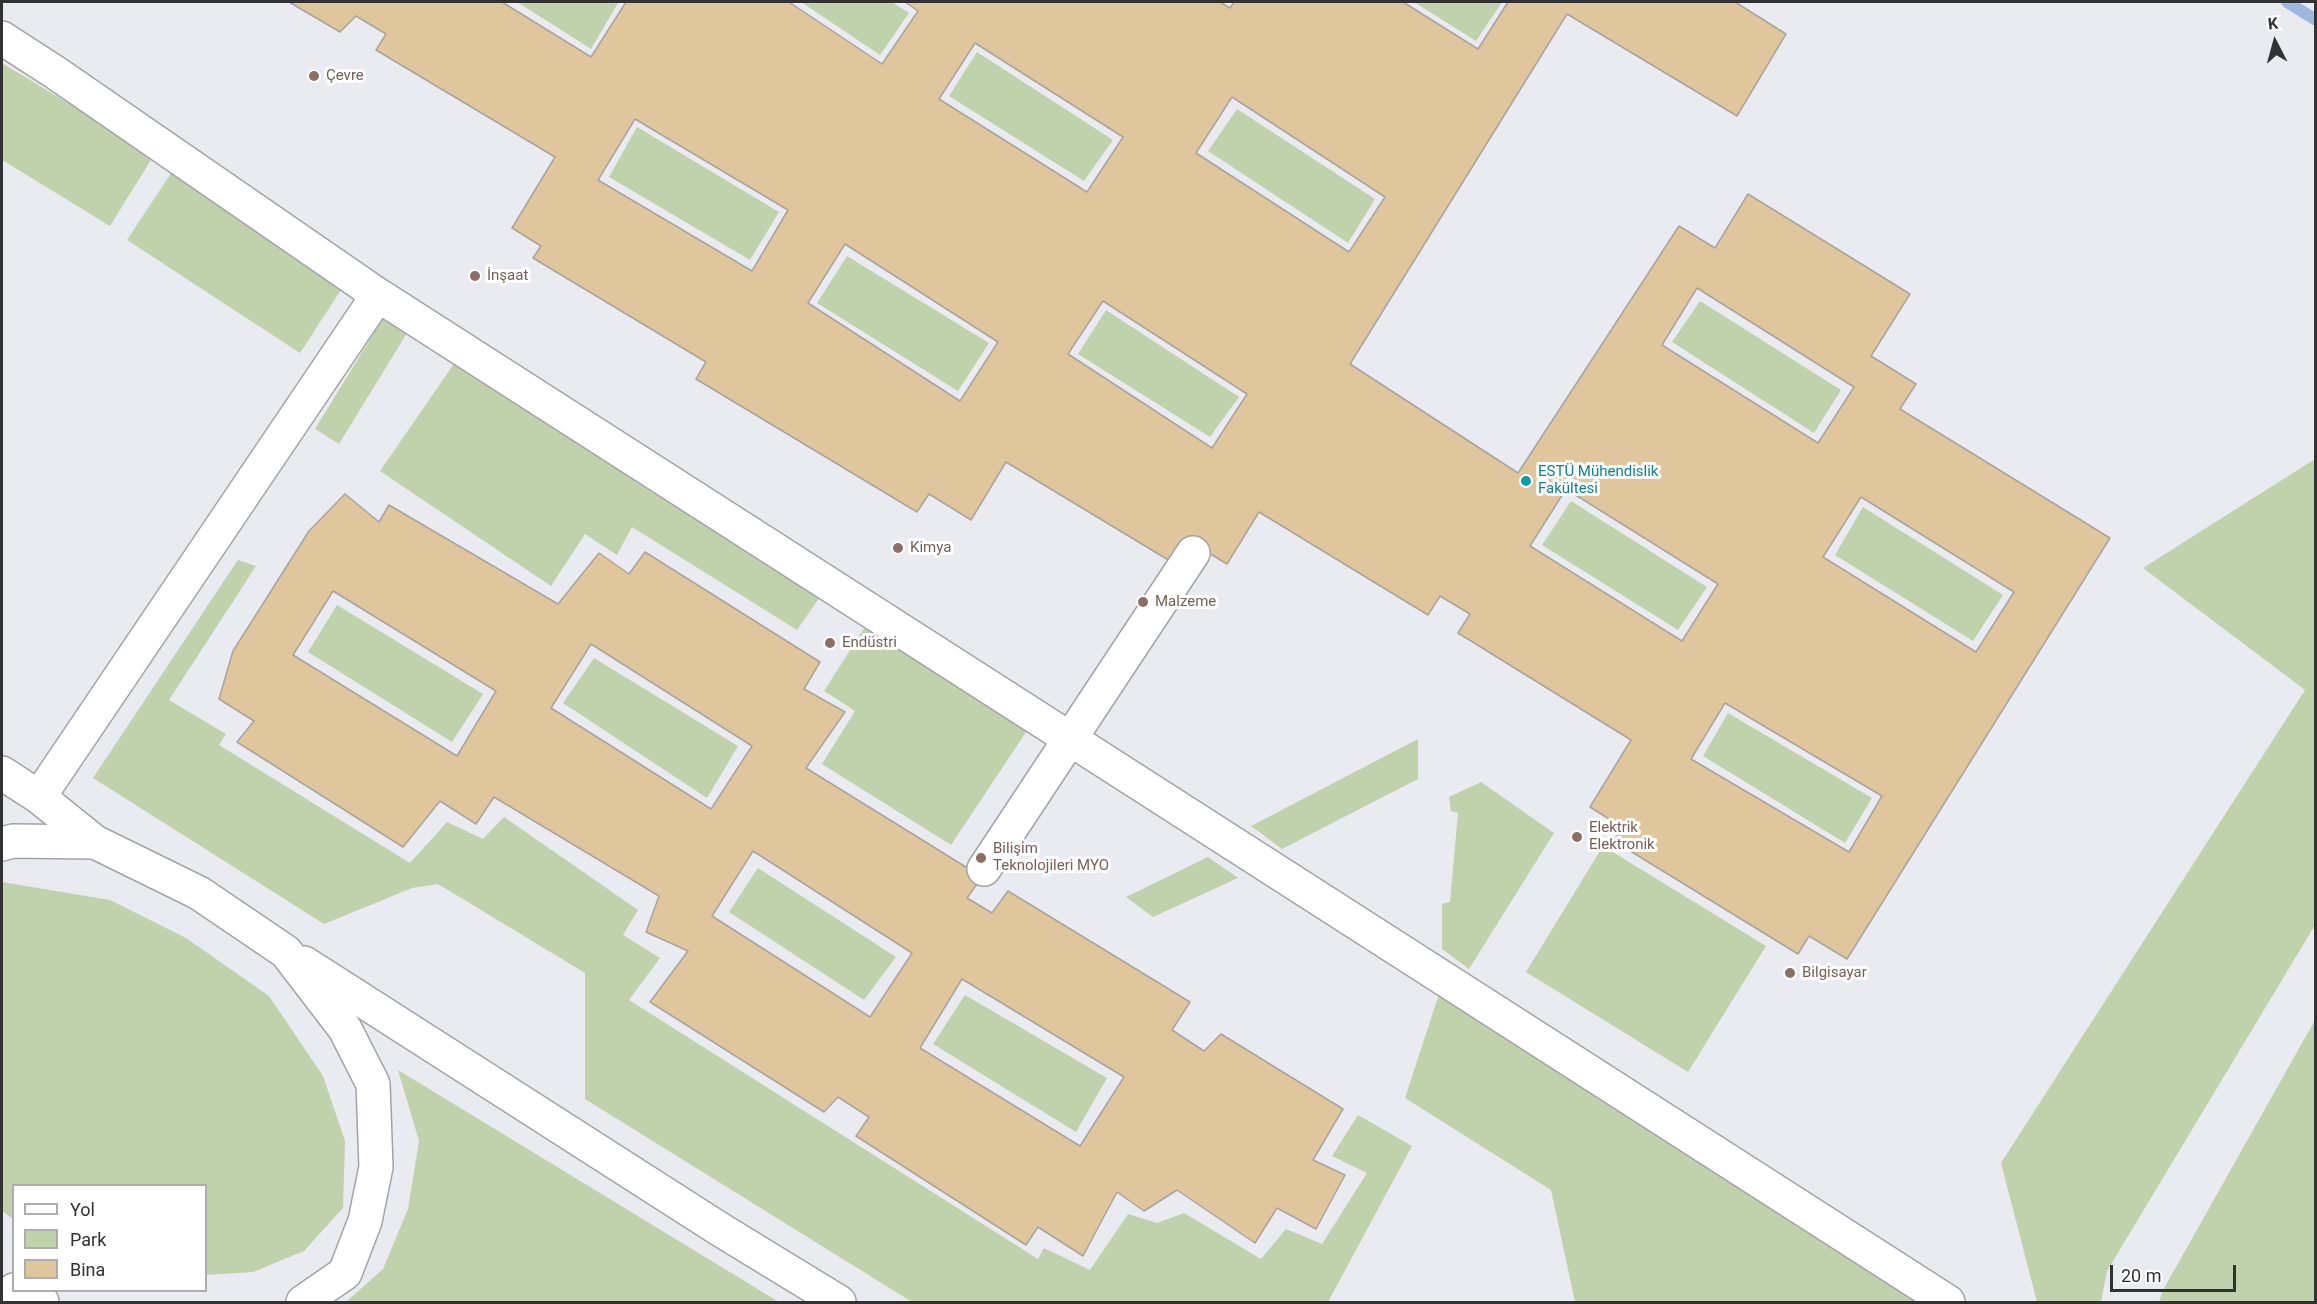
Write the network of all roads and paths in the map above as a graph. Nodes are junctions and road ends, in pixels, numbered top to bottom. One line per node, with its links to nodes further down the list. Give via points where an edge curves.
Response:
1 (2, 38): 2 (street)
2 (378, 295): 4 (street); 6 (street)
3 (1193, 553): 4 (street)
4 (1070, 740): 9 (street); 15 (street)
5 (2, 772): 6 (street)
6 (39, 796): 7 (street)
7 (95, 842): 8 (street); 10 (street, via 199,893)
8 (2, 844)
9 (984, 868)
10 (286, 952): 13 (street, via 345,1029 373,1084 376,1167 365,1221 345,1273); 14 (street)
11 (19, 1292): 12 (street)
12 (42, 1302)
13 (303, 1302)
14 (839, 1302)
15 (1948, 1302)

